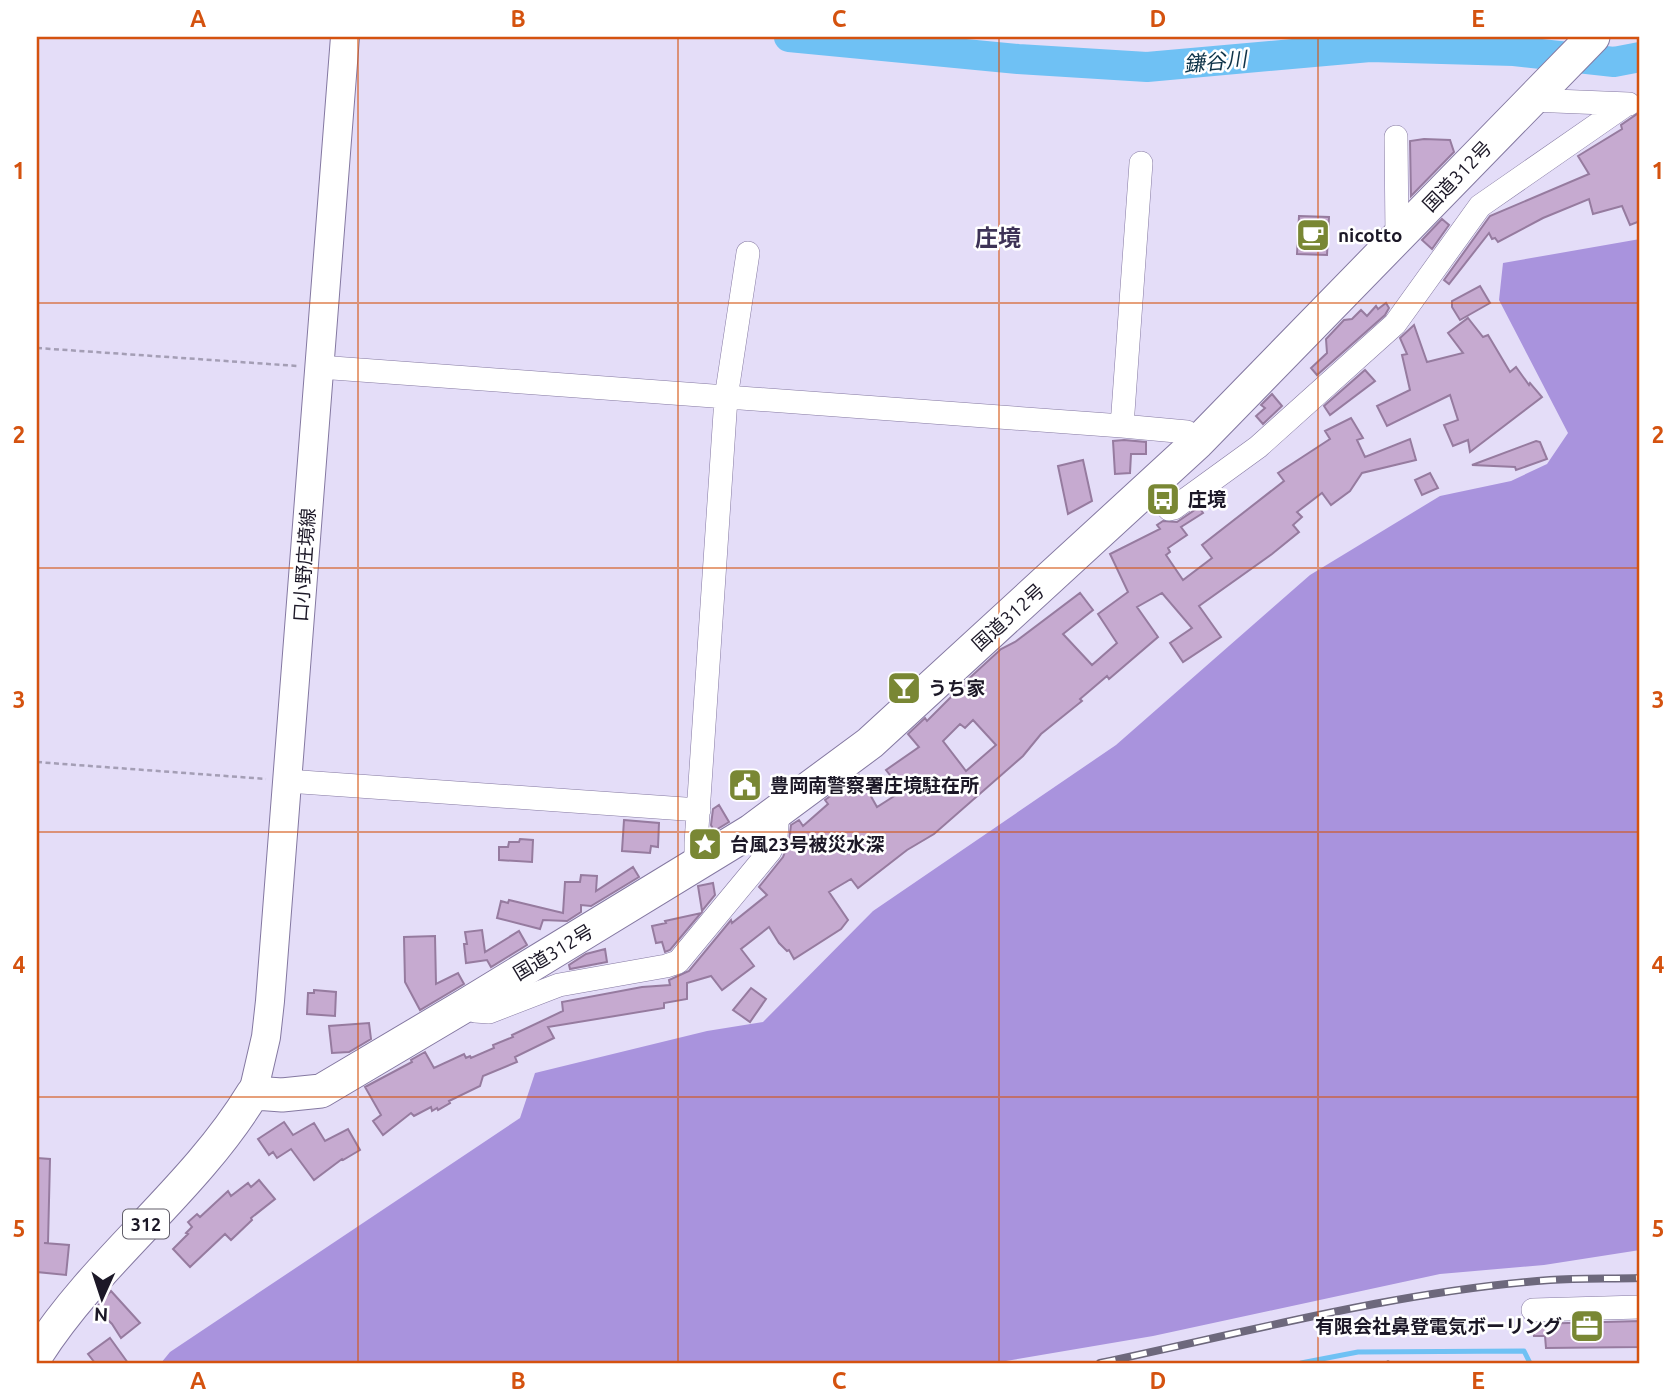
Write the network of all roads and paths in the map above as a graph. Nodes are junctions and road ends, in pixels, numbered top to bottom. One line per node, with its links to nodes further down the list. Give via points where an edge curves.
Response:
1 (1593, 37): 3 (highway, 国道312号)
2 (345, 40): 10 (main road, 口小野庄境線)
3 (1535, 96): 4 (street); 7 (highway, 国道312号)
4 (1633, 104): 14 (street, via 1480,206 1395,324 1258,447 1174,508 1169,509)
5 (1396, 137): 7 (street)
6 (1141, 163): 12 (street)
7 (1397, 237): 13 (highway, 国道312号)
8 (748, 253): 11 (street)
9 (37, 348): 10 (path)
10 (319, 367): 11 (street); 16 (main road, 口小野庄境線)
11 (726, 398): 12 (street); 17 (street)
12 (1122, 426): 13 (street, via 1187,432)
13 (1198, 442): 14 (highway, 国道312号)
14 (1150, 488): 18 (highway, 国道312号, via 870,743 778,811)
15 (37, 762): 16 (path)
16 (287, 781): 17 (street); 21 (main road, 口小野庄境線, via 268,1025)
17 (699, 810): 19 (street, via 696,855)
18 (760, 841): 19 (highway, 国道312号); 20 (street, via 678,962 559,985 489,1012)
19 (701, 861): 20 (highway, 国道312号)
20 (466, 1005): 21 (highway, 国道312号, via 321,1091)
21 (253, 1093): 24 (highway, 312, via 233,1126 78,1300)
22 (1640, 1307): 23 (street)
23 (1533, 1310)
24 (37, 1354)

